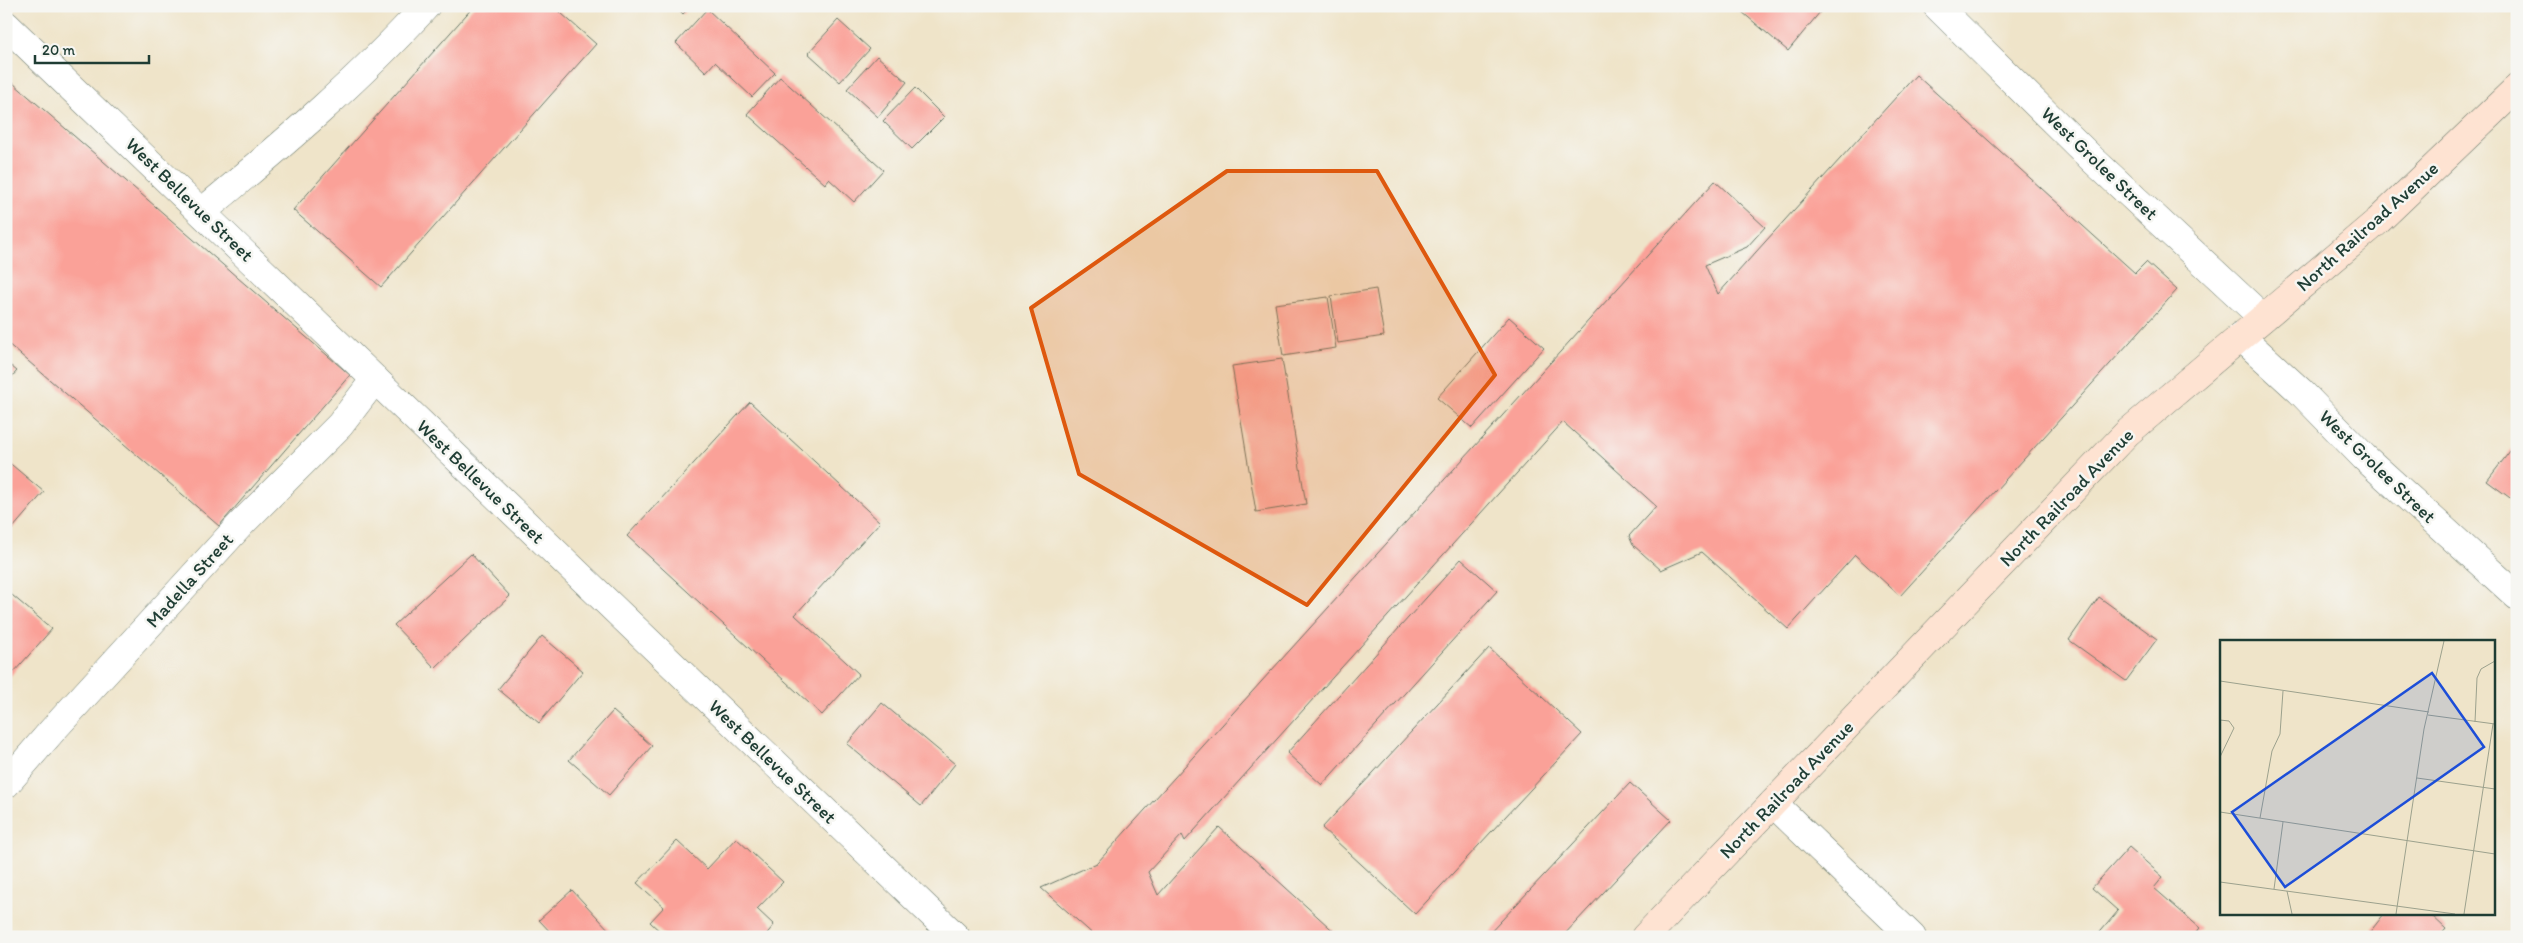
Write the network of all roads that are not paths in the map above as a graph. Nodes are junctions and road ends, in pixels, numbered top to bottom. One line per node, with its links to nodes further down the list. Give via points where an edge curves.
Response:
1 (426, 6): 5 (street, via 380,56 274,152)
2 (1937, 6): 6 (street, West Grolee Street, via 2092,159)
3 (6, 24): 5 (street, West Bellevue Street)
4 (2517, 88): 6 (street, North Railroad Avenue, via 2378,221)
5 (202, 211): 8 (street, West Bellevue Street)
6 (2263, 318): 7 (street, North Railroad Avenue)
7 (2240, 336): 9 (street, West Grolee Street, via 2300,391 2364,457); 11 (street, North Railroad Avenue, via 2127,433)
8 (375, 379): 10 (street, Madella Street, via 340,424 241,524); 12 (street, West Bellevue Street)
9 (2517, 596)
10 (6, 784)
11 (1773, 803): 13 (street, North Railroad Avenue); 14 (street)
12 (956, 937)
13 (1645, 937)
14 (1912, 937)

